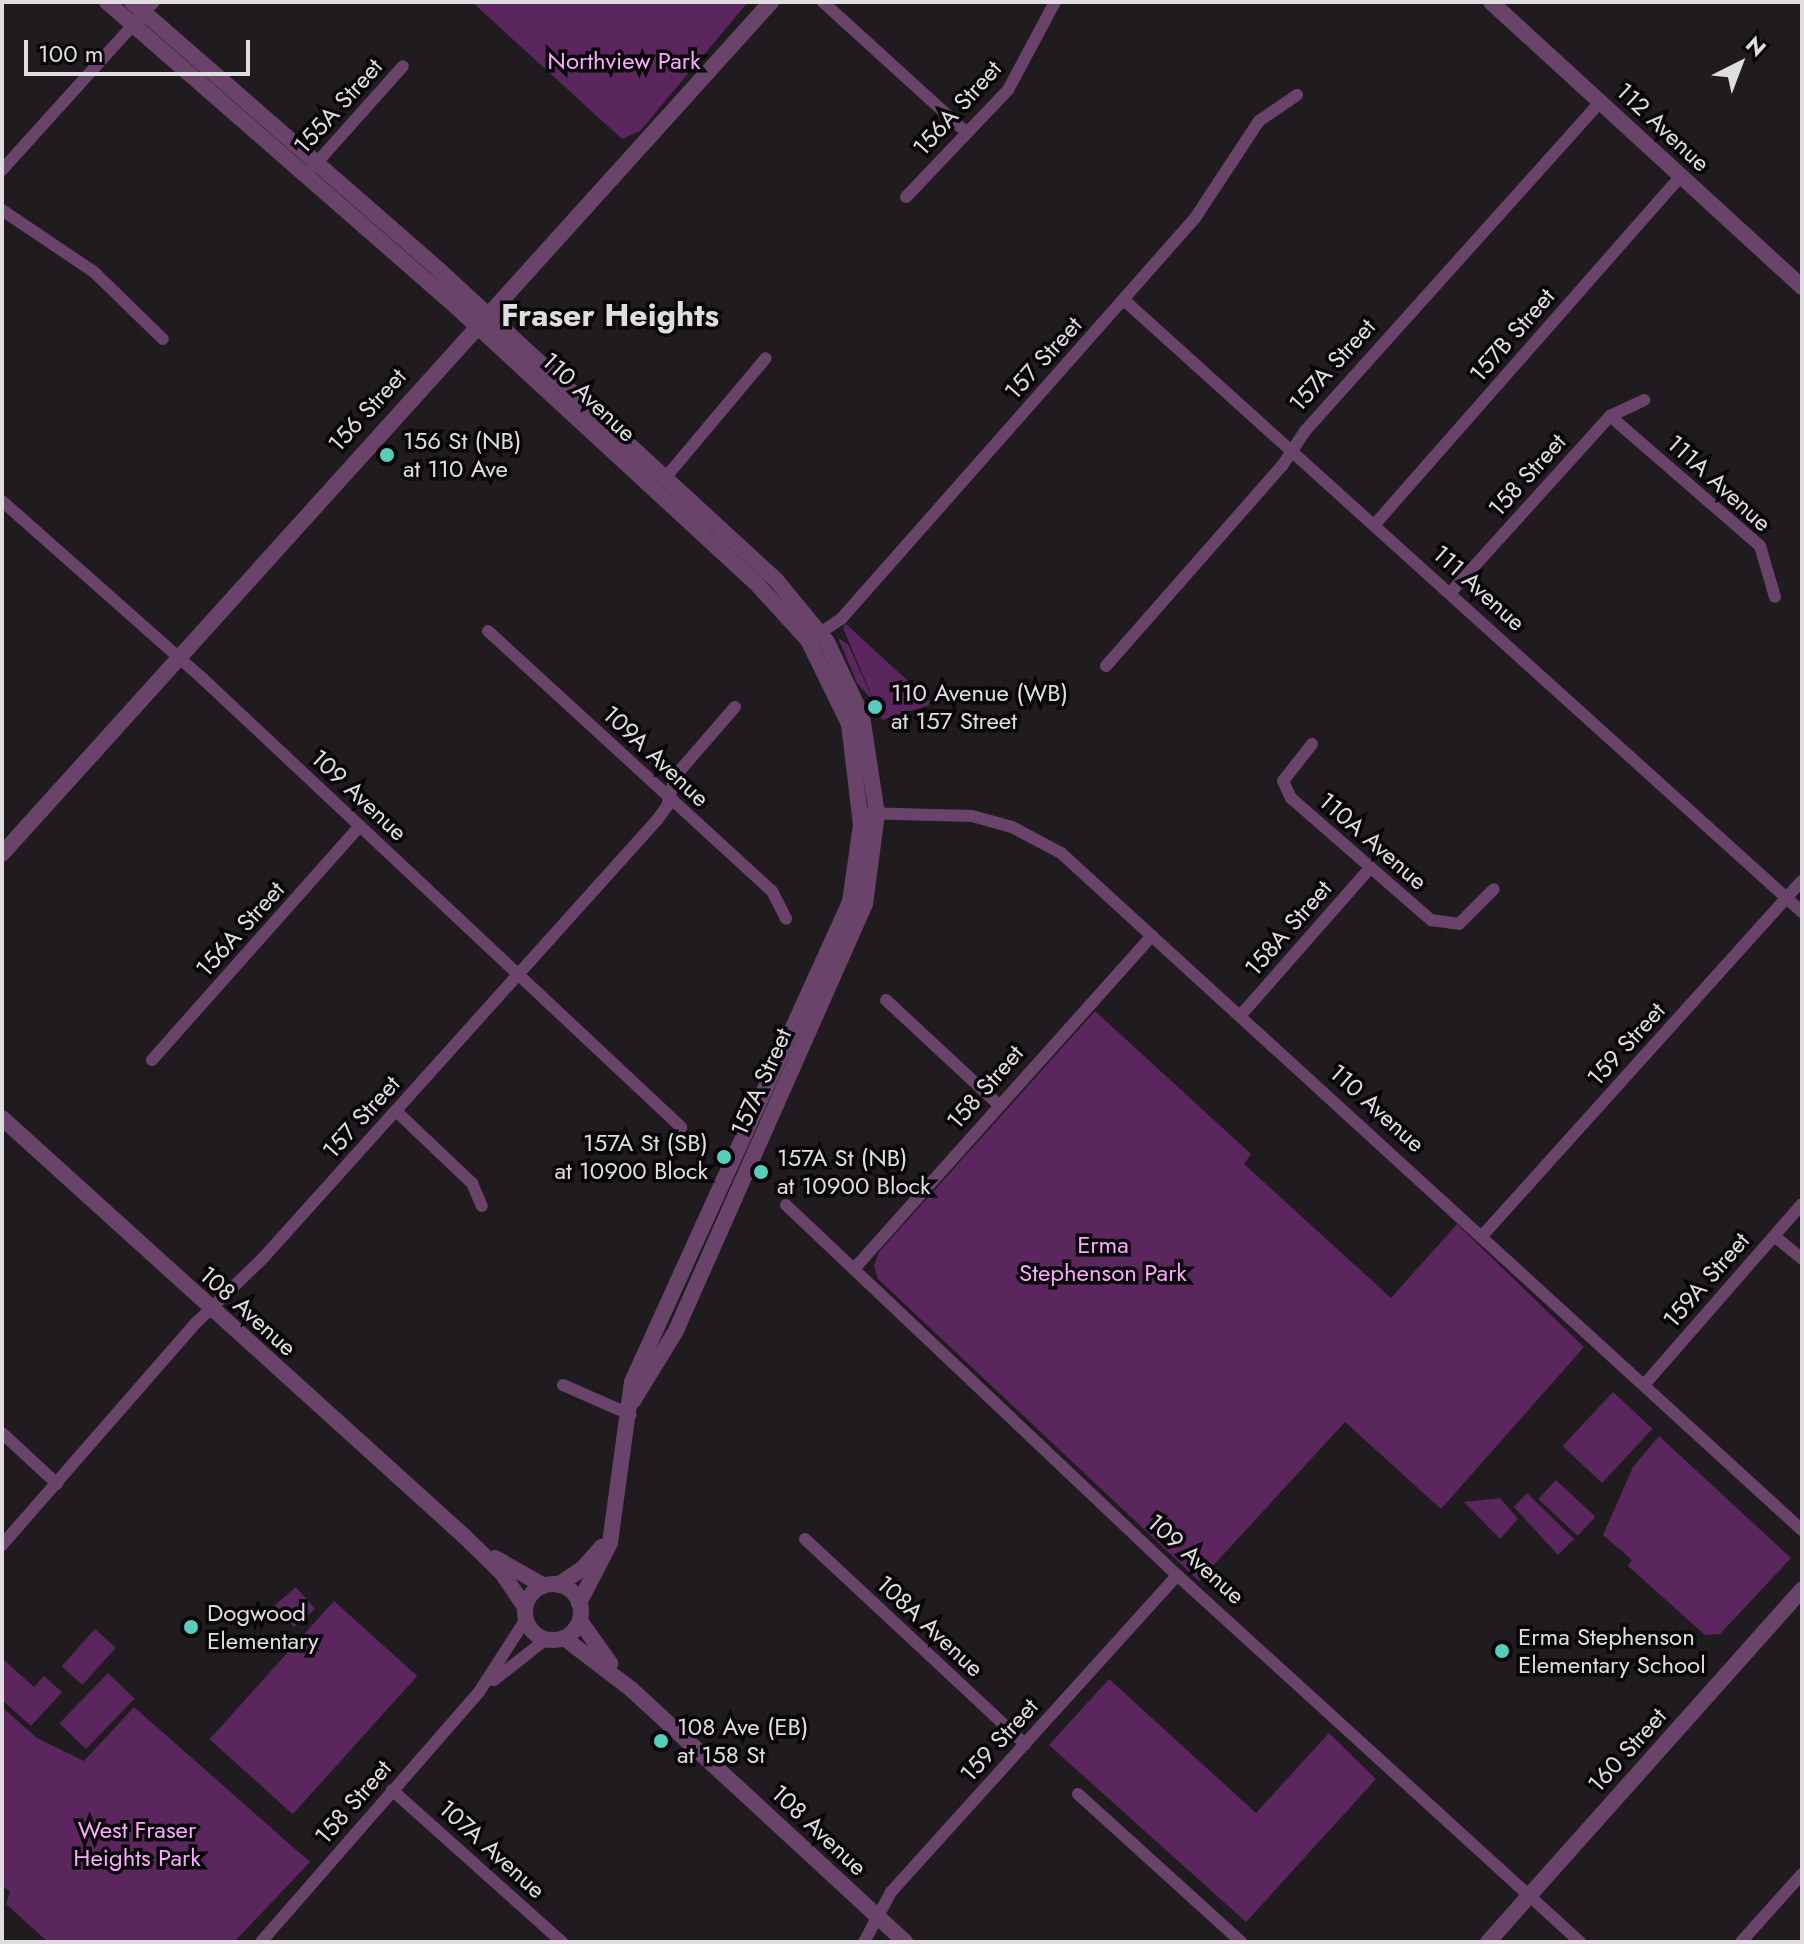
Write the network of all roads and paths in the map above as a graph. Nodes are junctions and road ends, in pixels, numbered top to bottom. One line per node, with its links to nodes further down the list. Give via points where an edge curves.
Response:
1 (107, 2): 6 (street, 110 Avenue)
2 (771, 2): 18 (street, 156 Street)
3 (823, 2): 10 (street)
4 (1055, 2): 10 (street, 156A Street, via 1017,78)
5 (1491, 2): 9 (street, 112 Avenue)
6 (141, 10): 11 (street, 110 Avenue); 12 (street)
7 (403, 66): 11 (street, 155A Street)
8 (1297, 95): 17 (street, 157 Street, via 1259,121 1195,218)
9 (1600, 102): 13 (street, 112 Avenue); 24 (street, 157A Street)
10 (966, 132): 14 (street, 156A Street)
11 (311, 169): 18 (street, 110 Avenue)
12 (2, 170)
13 (1681, 176): 16 (street, 112 Avenue); 27 (street, 157B Street)
14 (906, 197)
15 (2, 210): 19 (street, via 94,272)
16 (1802, 287)
17 (1124, 300): 24 (street, 111 Avenue); 31 (street, 157 Street, via 841,619)
18 (481, 319): 23 (street, 110 Avenue); 25 (street, 110 Avenue); 32 (street, 156 Street)
19 (163, 339)
20 (766, 358): 25 (street)
21 (1644, 400): 22 (street, 158 Street)
22 (1610, 416): 28 (street, 158 Street); 29 (street, 111A Avenue, via 1760,546)
23 (582, 423): 25 (street, via 594,423 653,476); 31 (street, 110 Avenue)
24 (1293, 448): 27 (street, 111 Avenue); 33 (street, 157A Street)
25 (666, 477): 31 (street, 110 Avenue, via 777,581)
26 (2, 501): 32 (street, 109 Avenue)
27 (1376, 523): 28 (street, 111 Avenue)
28 (1451, 592): 43 (street, 111 Avenue)
29 (1775, 597)
30 (488, 631): 36 (street, 109A Avenue)
31 (815, 636): 37 (street, 110 Avenue, via 862,716)
32 (178, 656): 38 (street, 109 Avenue); 39 (street, 156 Street)
33 (1106, 666)
34 (735, 707): 36 (street, 157 Street, via 676,775)
35 (1312, 744): 40 (street, 110A Avenue, via 1283,781 1291,798)
36 (670, 799): 45 (street, 109A Avenue, via 772,891); 47 (street, 157 Street)
37 (869, 813): 46 (street, 110 Avenue, via 972,816 1012,827 1061,853); 65 (street, 157A Street, via 872,877 853,937 677,1329)
38 (360, 826): 47 (street, 109 Avenue); 50 (street, 156A Street)
39 (2, 854)
40 (1370, 868): 42 (street, 110A Avenue, via 1443,925 1459,924); 49 (street, 158A Street)
41 (1802, 881): 43 (street, 159 Street)
42 (1494, 889)
43 (1787, 898): 44 (street, 111 Avenue); 58 (street, 159 Street)
44 (1802, 912)
45 (786, 919)
46 (1152, 936): 49 (street, 110 Avenue); 51 (street, 158 Street)
47 (518, 975): 52 (street, 157 Street); 54 (street, 109 Avenue)
48 (886, 1000): 51 (street)
49 (1240, 1016): 58 (street, 110 Avenue)
50 (152, 1060)
51 (998, 1104): 61 (street, 158 Street)
52 (396, 1111): 57 (street, via 472,1183); 62 (street, 157 Street, via 264,1257)
53 (2, 1118): 62 (street, 108 Avenue)
54 (681, 1127)
55 (1802, 1204): 59 (street, 159A Street)
56 (786, 1205): 61 (street, 109 Avenue)
57 (482, 1206)
58 (1482, 1236): 64 (street, 110 Avenue)
59 (1774, 1236): 60 (street); 64 (street, 159A Street)
60 (1802, 1259)
61 (854, 1269): 73 (street, 109 Avenue)
62 (210, 1308): 67 (street, 157 Street); 70 (street, 108 Avenue)
63 (563, 1385): 65 (street)
64 (1644, 1385): 69 (street, 110 Avenue)
65 (632, 1408): 68 (street, 157A Street, via 616,1472)
66 (2, 1433): 67 (street)
67 (57, 1484): 72 (street, 157 Street)
68 (613, 1523): 74 (street, 157A Street, via 596,1555); 76 (street, 157A Street, via 608,1551)
69 (1802, 1530)
70 (464, 1536): 74 (street, 108 Avenue); 77 (street, 108 Avenue, via 502,1573)
71 (805, 1539): 83 (street, 108A Avenue)
72 (2, 1545)
73 (1177, 1575): 83 (street, 159 Street); 87 (street, 109 Avenue)
74 (551, 1585): 76 (street); 77 (street, via 532,1594)
75 (1802, 1590): 87 (street, 160 Street)
76 (579, 1603): 78 (street)
77 (526, 1613): 80 (street); 82 (street, 158 Street)
78 (580, 1621): 79 (street); 81 (street, 108 Avenue)
79 (564, 1638): 80 (street); 81 (street, 108 Avenue)
80 (545, 1640): 82 (street, 158 Street)
81 (631, 1689): 88 (street, 108 Avenue)
82 (479, 1692): 84 (street, 158 Street)
83 (1025, 1744): 88 (street, 159 Street, via 891,1892)
84 (392, 1790): 89 (street, 158 Street); 90 (street, 107A Avenue)
85 (1078, 1794): 93 (street)
86 (1802, 1874): 96 (street)
87 (1527, 1898): 94 (street, 160 Street); 95 (street, 109 Avenue)
88 (878, 1917): 91 (street, 159 Street); 92 (street, 108 Avenue)
89 (261, 1942)
90 (562, 1942)
91 (864, 1942)
92 (905, 1942)
93 (1241, 1942)
94 (1488, 1942)
95 (1580, 1942)
96 (1741, 1942)

